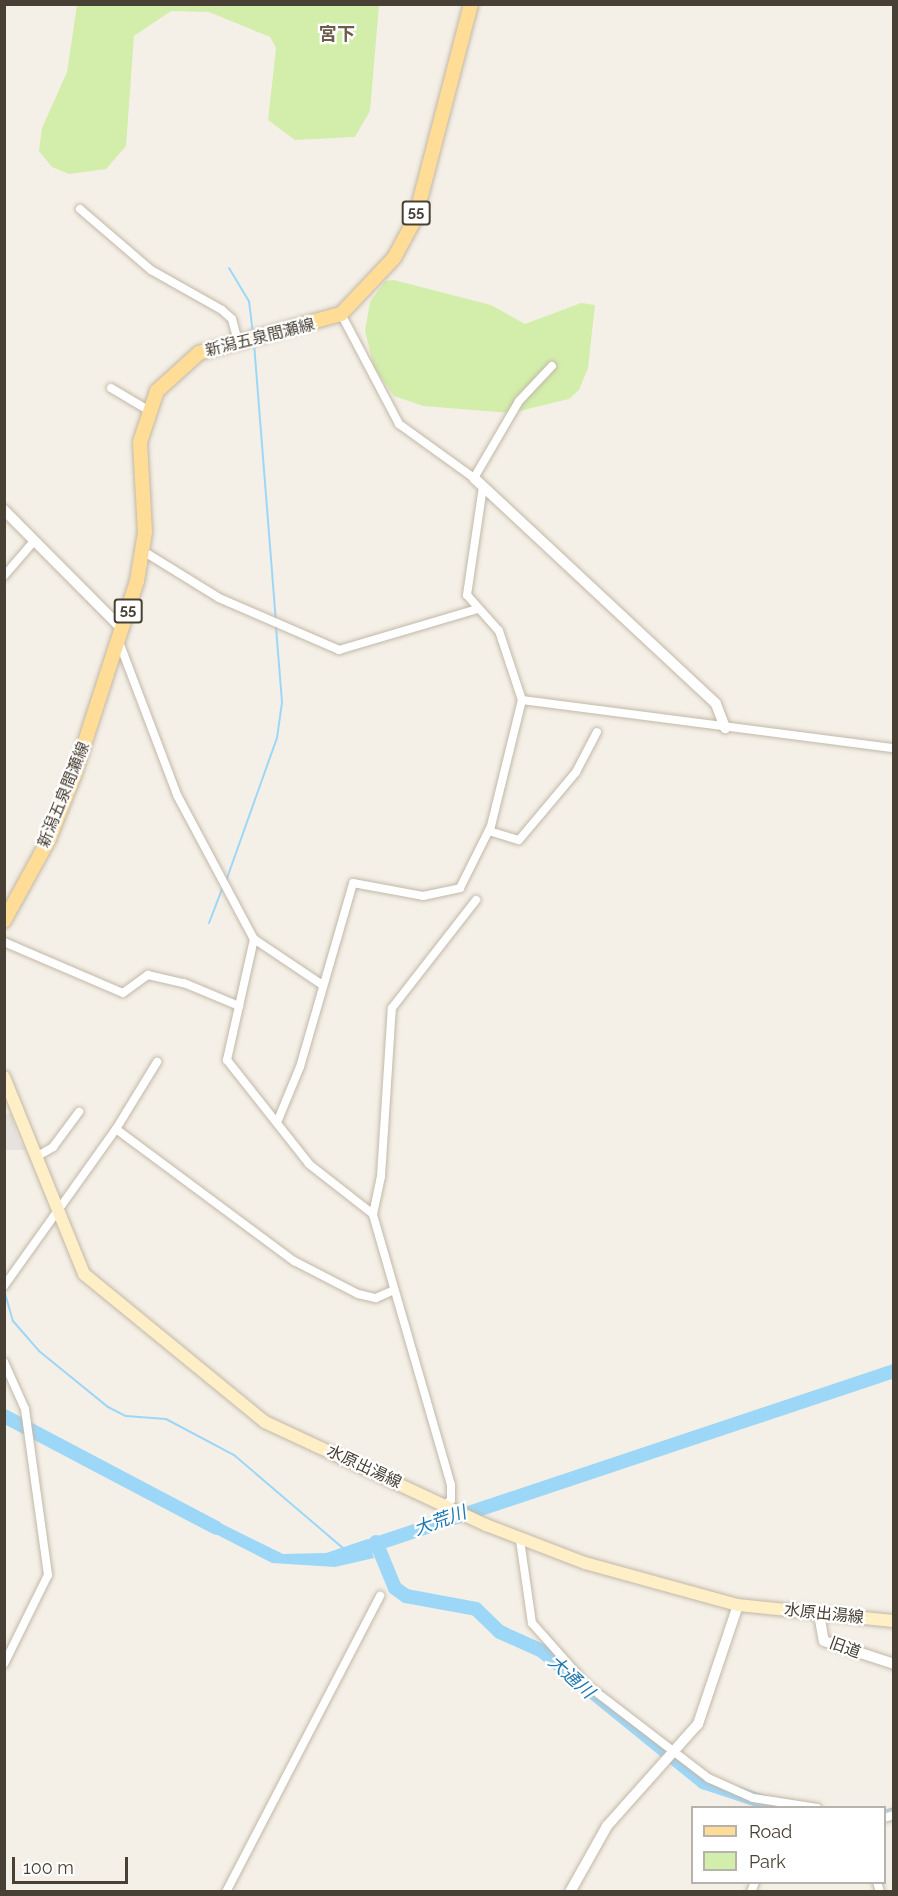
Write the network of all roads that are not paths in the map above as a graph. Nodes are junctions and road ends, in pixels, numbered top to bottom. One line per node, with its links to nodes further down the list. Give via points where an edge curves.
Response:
1 (471, 4): 3 (main road, 55, via 409,235)
2 (80, 209): 4 (street, via 151,270 222,310)
3 (341, 314): 4 (main road, 新潟五泉間瀬線 / 55); 8 (street, via 393,416)
4 (248, 339): 7 (main road, 新潟五泉間瀬線 / 55, via 199,353 172,373)
5 (552, 366): 8 (street, via 519,401)
6 (111, 388): 7 (street)
7 (148, 410): 12 (main road, 新潟五泉間瀬線 / 55, via 140,442)
8 (474, 478): 9 (street)
9 (483, 487): 14 (street, via 467,595); 17 (street, via 716,704)
10 (4, 510): 11 (street)
11 (34, 541): 13 (street); 15 (street)
12 (143, 552): 14 (street, via 276,625 339,650); 15 (main road, 新潟五泉間瀬線 / 55)
13 (4, 576)
14 (477, 609): 16 (street, via 499,631)
15 (120, 636): 22 (main road, 新潟五泉間瀬線 / 55, via 49,839); 23 (street, via 164,765 222,888)
16 (522, 700): 17 (street); 20 (street)
17 (725, 728): 19 (street)
18 (597, 732): 20 (street, via 576,772 519,840)
19 (894, 748)
20 (489, 831): 25 (street, via 460,888 423,896 353,883)
21 (476, 900): 34 (street, via 390,1014 381,1176)
22 (4, 921)
23 (254, 939): 25 (street); 26 (street)
24 (4, 942): 26 (street, via 123,993 148,975 184,982)
25 (321, 984): 30 (street, via 300,1067)
26 (239, 1006): 30 (street, via 227,1060)
27 (157, 1062): 31 (street)
28 (4, 1077): 32 (main road, 水原出湯線)
29 (79, 1112): 32 (street, via 53,1147)
30 (278, 1120): 34 (street, via 309,1164)
31 (116, 1129): 33 (street); 36 (street, via 294,1261 370,1298)
32 (36, 1157): 33 (main road, 水原出湯線)
33 (55, 1211): 35 (street); 38 (main road, 水原出湯線, via 84,1274 236,1402 265,1422)
34 (373, 1214): 36 (street)
35 (5, 1285)
36 (394, 1290): 38 (street, via 451,1485)
37 (4, 1362): 44 (street, via 25,1409 47,1586)
38 (449, 1506): 39 (main road, 水原出湯線)
39 (520, 1540): 41 (main road, 水原出湯線); 46 (street, via 528,1613 543,1641 596,1692)
40 (380, 1596): 48 (street)
41 (738, 1605): 42 (main road, 水原出湯線); 46 (street, via 698,1724)
42 (819, 1614): 43 (main road, 水原出湯線); 45 (street, 旧道, via 824,1641)
43 (894, 1621)
44 (4, 1664)
45 (894, 1664)
46 (676, 1752): 47 (street, via 729,1789); 49 (street, via 607,1826)
47 (808, 1806)
48 (226, 1892)
49 (570, 1892)

